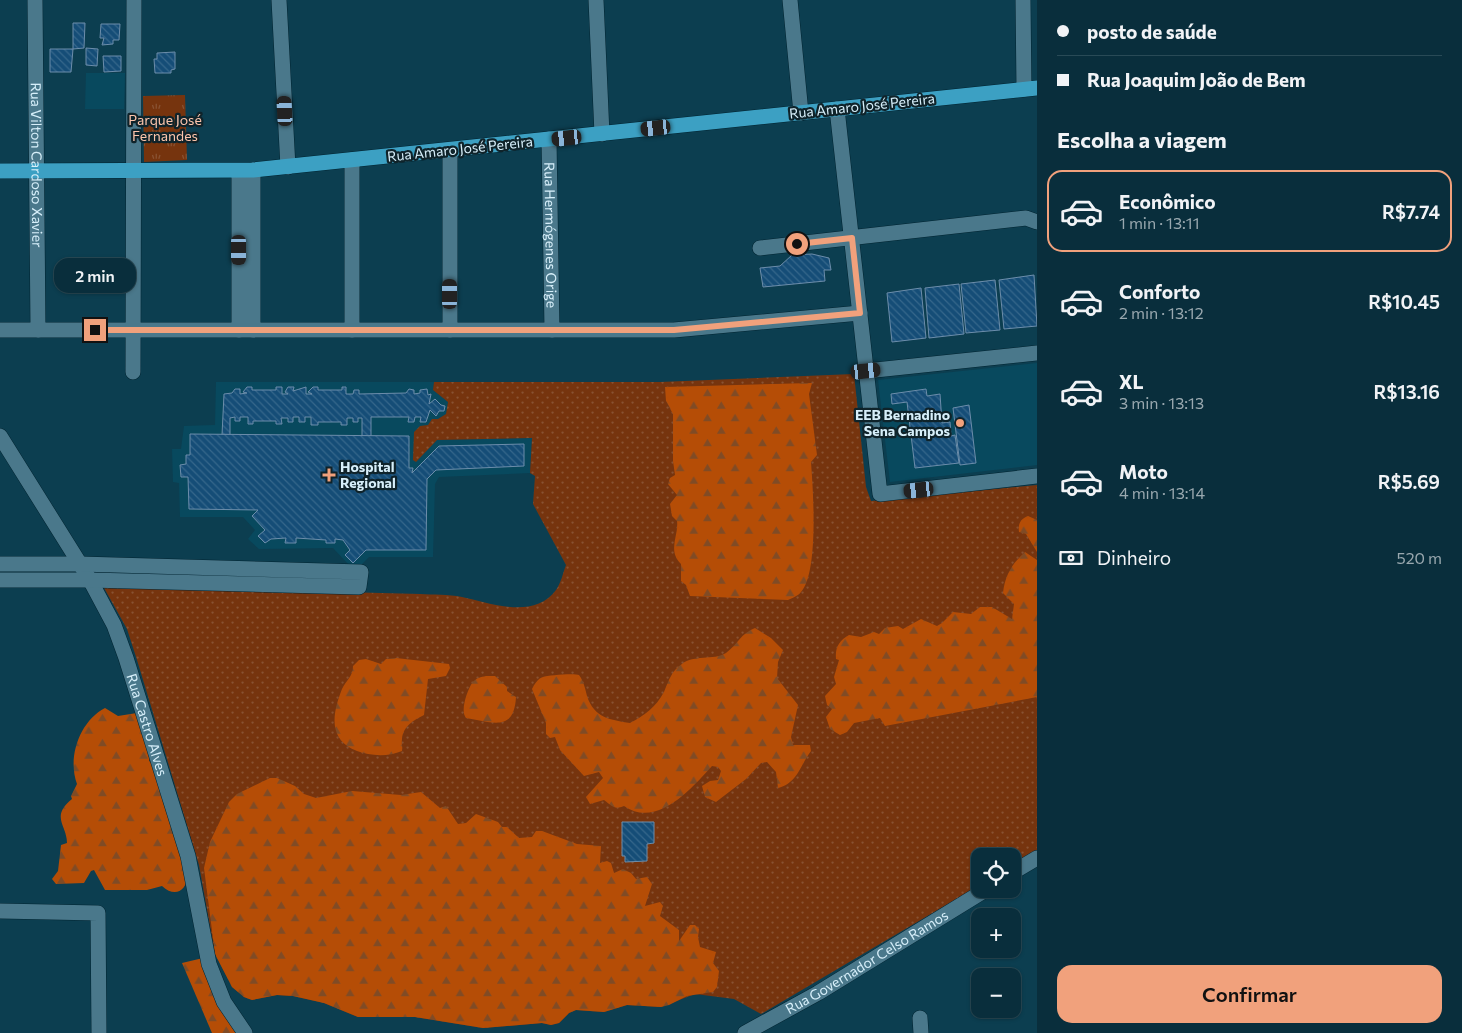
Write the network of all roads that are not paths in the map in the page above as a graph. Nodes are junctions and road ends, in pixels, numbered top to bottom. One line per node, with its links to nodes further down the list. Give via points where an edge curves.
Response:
1 (34, 0): 17 (street, Rua Vilton Cardoso Xavier)
2 (134, 0): 18 (street)
3 (279, 0): 14 (street)
4 (596, 0): 10 (street)
5 (790, 0): 9 (street)
6 (1023, 0): 7 (street)
7 (1031, 88): 8 (main road, Rua Amaro José Pereira)
8 (837, 109): 9 (main road, Rua Amaro José Pereira); 20 (street)
9 (802, 112): 10 (main road, Rua Amaro José Pereira)
10 (602, 134): 11 (main road, Rua Amaro José Pereira)
11 (549, 139): 12 (main road, Rua Amaro José Pereira); 29 (street, Rua Hermógenes Orige)
12 (450, 150): 13 (main road, Rua Amaro José Pereira); 28 (street)
13 (352, 160): 14 (main road, Rua Amaro José Pereira); 27 (street)
14 (288, 167): 15 (main road, Rua Amaro José Pereira)
15 (246, 170): 18 (main road, Rua Amaro José Pereira); 26 (street)
16 (0, 171): 17 (main road, Rua Amaro José Pereira)
17 (36, 171): 18 (main road, Rua Amaro José Pereira); 24 (street, Rua Vilton Cardoso Xavier)
18 (134, 171): 25 (street)
19 (1037, 222): 20 (street, via 1026,218)
20 (852, 238): 21 (street); 22 (street)
21 (760, 248)
22 (860, 313): 29 (street, via 702,329); 31 (street)
23 (0, 330): 24 (street)
24 (38, 330): 25 (street)
25 (133, 330): 26 (street); 32 (street)
26 (246, 330): 27 (street)
27 (352, 330): 28 (street)
28 (450, 330): 29 (street)
29 (552, 330)
30 (1037, 353): 31 (street)
31 (866, 371): 34 (street, via 880,494)
32 (133, 372)
33 (1, 438): 36 (street, Rua Castro Alves)
34 (1037, 476)
35 (0, 564): 36 (street)
36 (80, 564): 38 (street, Rua Castro Alves); 38 (street, via 361,572 359,587)
37 (0, 580): 38 (street)
38 (90, 580): 44 (street, Rua Castro Alves, via 126,658 190,864 212,974 224,1002)
39 (1037, 858): 40 (street)
40 (1021, 868)
41 (972, 898): 45 (street, Rua Governador Celso Ramos, via 818,993)
42 (0, 911): 43 (street, via 98,912)
43 (99, 1033)
44 (245, 1033)
45 (745, 1033)

